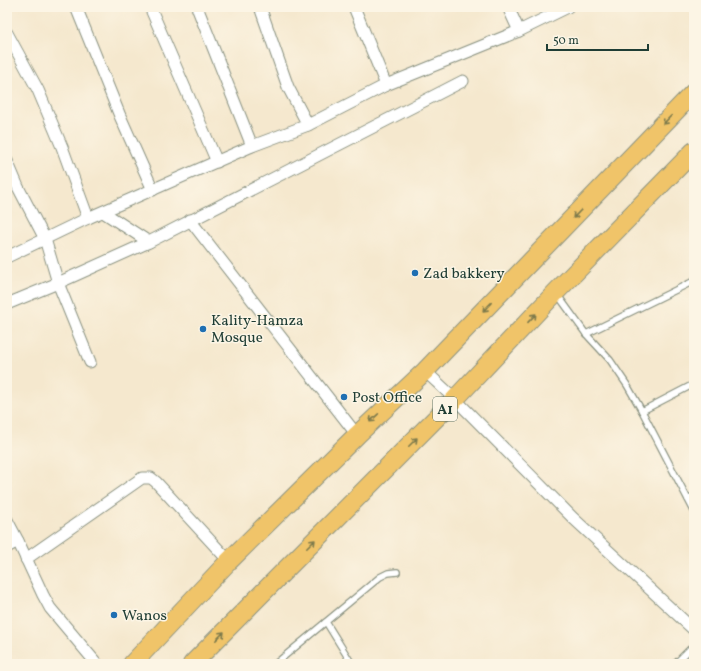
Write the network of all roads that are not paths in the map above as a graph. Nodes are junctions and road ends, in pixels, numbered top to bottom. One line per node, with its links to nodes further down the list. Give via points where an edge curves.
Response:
1 (76, 7): 18 (street)
2 (150, 7): 17 (street)
3 (197, 7): 14 (street)
4 (260, 7): 13 (street, via 288,87)
5 (354, 7): 11 (street)
6 (508, 7): 8 (street)
7 (568, 7): 8 (street)
8 (518, 30): 11 (street)
9 (7, 32): 20 (street, via 38,90)
10 (463, 81): 21 (street)
11 (386, 85): 13 (street)
12 (694, 92): 31 (main road, one-way to 31)
13 (308, 124): 14 (street)
14 (252, 146): 17 (street)
15 (694, 151): 27 (main road, A1)
16 (7, 162): 22 (street)
17 (217, 162): 18 (street)
18 (153, 190): 19 (street)
19 (103, 212): 20 (street); 23 (street)
20 (88, 218): 22 (street)
21 (190, 220): 23 (street); 35 (street)
22 (45, 239): 24 (street); 26 (street)
23 (149, 242): 26 (street)
24 (7, 257)
25 (694, 281): 29 (lane)
26 (58, 283): 28 (street); 30 (street)
27 (556, 293): 29 (lane); 33 (main road, A1, one-way to 27)
28 (7, 304)
29 (586, 334): 34 (lane, via 610,360)
30 (90, 362)
31 (425, 371): 33 (street); 35 (main road, one-way to 35)
32 (694, 384): 34 (lane)
33 (455, 399): 46 (street, via 573,518); 50 (main road, A1, one-way to 33)
34 (642, 411): 37 (lane)
35 (357, 434): 43 (main road)
36 (694, 496): 37 (lane)
37 (688, 499): 38 (lane)
38 (694, 511)
39 (7, 520): 40 (street)
40 (18, 541): 41 (street); 42 (street)
41 (7, 547)
42 (26, 559): 43 (street, via 142,478 150,478); 48 (street, via 50,608)
43 (229, 561): 49 (main road)
44 (397, 572): 45 (lane, via 380,577)
45 (326, 622): 51 (lane); 52 (lane)
46 (694, 630)
47 (694, 646): 53 (lane)
48 (97, 664)
49 (132, 664)
50 (192, 664)
51 (275, 664)
52 (352, 664)
53 (675, 664)

